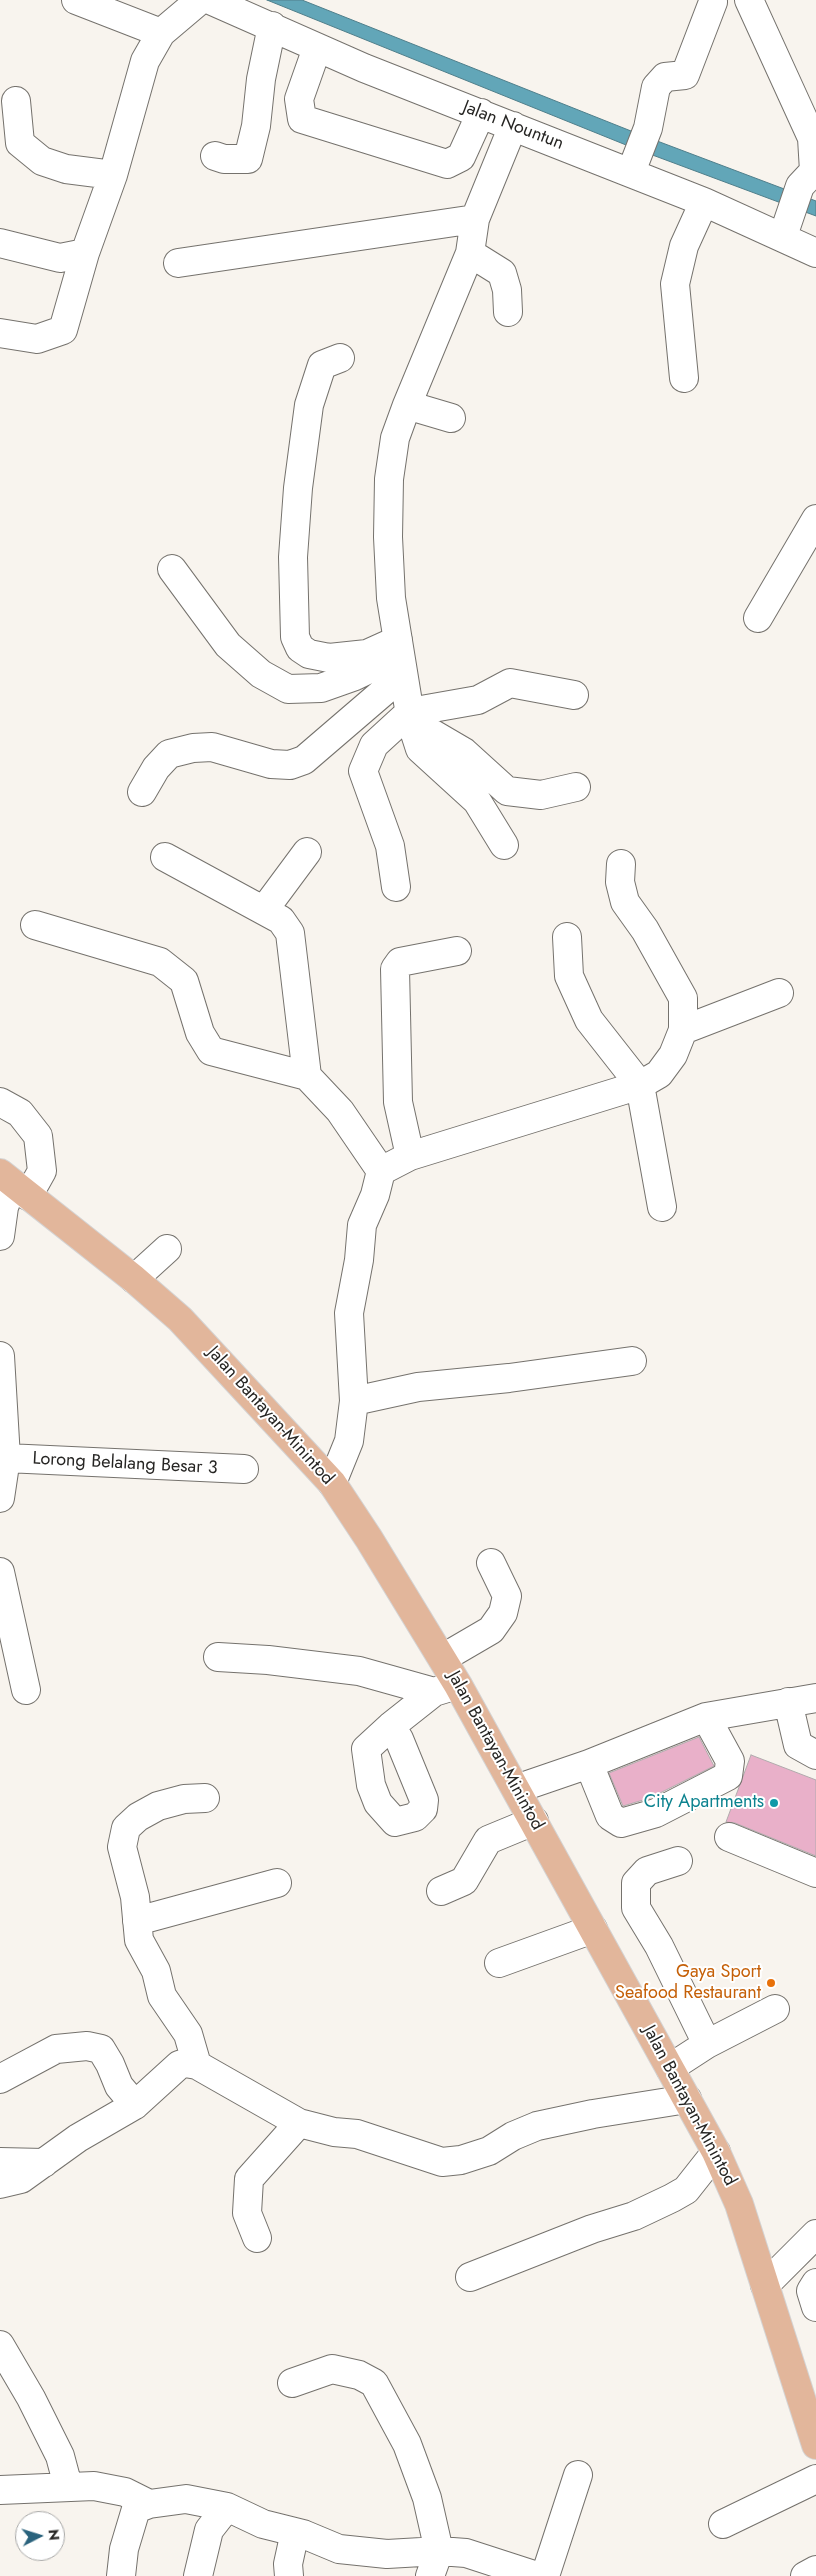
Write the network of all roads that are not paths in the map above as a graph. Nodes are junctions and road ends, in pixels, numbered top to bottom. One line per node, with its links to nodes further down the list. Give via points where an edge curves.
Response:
1 (76, 0): 7 (street)
2 (200, 0): 7 (street)
3 (210, 0): 6 (street, Jalan Nountun)
4 (749, 0): 15 (street, via 812,138)
5 (712, 2): 13 (street, via 685,74 664,77 656,87 648,128)
6 (272, 26): 8 (street, Jalan Nountun); 12 (street, via 248,159)
7 (161, 33): 14 (street, via 145,61)
8 (317, 48): 10 (street, Jalan Nountun); 10 (street, via 299,99 302,119 447,164 461,157)
9 (16, 101): 14 (street, via 20,143 42,161 66,169)
10 (481, 113): 11 (street, Jalan Nountun)
11 (513, 126): 13 (street, Jalan Nountun); 17 (street)
12 (215, 156)
13 (634, 164): 16 (street, Jalan Nountun)
14 (113, 175): 20 (street)
15 (810, 176): 18 (street)
16 (704, 202): 18 (street, Jalan Nountun); 27 (street, via 684,246 675,284)
17 (475, 219): 21 (street); 23 (street)
18 (787, 225): 22 (street, Jalan Nountun)
19 (0, 243): 20 (street, via 60,258)
20 (85, 253): 25 (street, via 64,330 36,339)
21 (470, 253): 24 (street, via 502,273); 28 (street)
22 (816, 254)
23 (178, 263)
24 (508, 312)
25 (0, 333)
26 (340, 358): 33 (street, via 322,365 309,405 293,557 295,637 300,648 309,654 329,658 367,654)
27 (684, 378)
28 (407, 404): 29 (street); 33 (street, via 395,438 389,479 390,581)
29 (452, 418)
30 (816, 519): 32 (street)
31 (172, 569): 33 (street, via 228,645 261,674 288,689 321,688)
32 (758, 618)
33 (400, 656): 35 (street); 37 (street, via 304,760 290,765 271,764 212,747 193,748 169,754)
34 (574, 695): 35 (street, via 510,683 478,700)
35 (410, 716): 36 (street, via 464,752 507,791 541,796); 38 (street, via 420,749 477,801); 42 (street, via 374,745 363,771 390,846)
36 (576, 787)
37 (142, 792)
38 (504, 845)
39 (307, 852): 43 (street)
40 (165, 857): 43 (street)
41 (622, 864): 48 (street, via 620,882 625,902 645,930 683,998)
42 (396, 887)
43 (264, 910): 49 (street, via 282,920 290,933)
44 (35, 925): 49 (street, via 160,962 184,981 200,1033 211,1051)
45 (567, 937): 50 (street, via 568,976 589,1020)
46 (457, 951): 52 (street, via 400,962 395,970 398,1102)
47 (779, 992): 48 (street)
48 (683, 1030): 50 (street, via 673,1055 659,1074)
49 (307, 1076): 53 (street, via 340,1110)
50 (640, 1085): 52 (street); 55 (street)
51 (0, 1102): 54 (street, via 20,1112 38,1136 42,1171)
52 (410, 1156): 53 (street)
53 (381, 1171): 61 (street, via 362,1225 349,1313)
54 (14, 1184): 56 (street, via 4,1207); 58 (main road, Jalan Bantayan-Minintod)
55 (662, 1207)
56 (0, 1236)
57 (167, 1249): 58 (street)
58 (134, 1279): 64 (main road, Jalan Bantayan-Minintod, via 180,1319)
59 (0, 1356): 62 (street)
60 (632, 1361): 61 (street, via 418,1387)
61 (354, 1401): 64 (street, via 349,1441)
62 (6, 1458): 63 (street, Lorong Belalang Besar 3); 65 (street)
63 (244, 1469)
64 (332, 1483): 69 (main road, Jalan Bantayan-Minintod)
65 (0, 1498)
66 (491, 1563): 69 (street, via 507,1596 503,1613 491,1630)
67 (0, 1572): 71 (street)
68 (218, 1657): 70 (street, via 359,1671)
69 (443, 1658): 70 (main road, Jalan Bantayan-Minintod)
70 (446, 1688): 75 (street); 78 (main road, Jalan Bantayan-Minintod)
71 (26, 1690)
72 (816, 1698): 73 (street)
73 (788, 1702): 74 (street); 76 (street, via 798,1745)
74 (706, 1717): 77 (street); 77 (street, via 730,1761 728,1776 656,1813 621,1823 610,1816)
75 (390, 1726)
76 (816, 1755)
77 (589, 1764): 78 (street)
78 (516, 1789): 80 (main road, Jalan Bantayan-Minintod)
79 (206, 1798): 86 (street, via 184,1799 158,1806 126,1828 122,1847 135,1897)
80 (534, 1821): 85 (street, via 488,1840 464,1881); 87 (main road, Jalan Bantayan-Minintod)
81 (729, 1837): 83 (street)
82 (678, 1861): 90 (street, via 648,1870 636,1884 636,1908 659,1946)
83 (816, 1873)
84 (277, 1883): 86 (street)
85 (442, 1891)
86 (137, 1921): 91 (street, via 139,1940 156,1971 162,1996 188,2034)
87 (593, 1929): 88 (street); 92 (main road, Jalan Bantayan-Minintod)
88 (499, 1963)
89 (775, 2009): 90 (street)
90 (707, 2044): 92 (street)
91 (198, 2065): 95 (street, via 179,2064); 96 (street)
92 (670, 2068): 94 (main road, Jalan Bantayan-Minintod)
93 (0, 2079): 95 (street, via 56,2049 87,2046 101,2049 119,2086)
94 (687, 2099): 96 (street, via 537,2126 489,2151 442,2162 357,2134 326,2131); 97 (main road, Jalan Bantayan-Minintod)
95 (135, 2105): 99 (street, via 78,2138)
96 (299, 2123): 102 (street, via 249,2179 247,2212)
97 (716, 2152): 103 (street, via 686,2190 672,2198 634,2216 592,2229); 105 (main road, Jalan Bantayan-Minintod, via 739,2204)
98 (0, 2162): 99 (street)
99 (44, 2163): 100 (street, via 21,2179)
100 (0, 2184)
101 (816, 2234): 105 (street)
102 (257, 2238)
103 (470, 2278)
104 (816, 2283): 106 (street, via 811,2291)
105 (765, 2285): 109 (main road, Jalan Bantayan-Minintod)
106 (816, 2307)
107 (0, 2345): 112 (street, via 60,2456)
108 (292, 2384): 118 (street, via 332,2369 359,2375 374,2383 407,2444 427,2498)
109 (814, 2428)
110 (578, 2475): 124 (street)
111 (816, 2479): 116 (street)
112 (68, 2486): 113 (street); 114 (street, via 111,2488)
113 (0, 2490)
114 (149, 2504): 115 (street, via 186,2499); 120 (street, via 136,2509)
115 (227, 2507): 117 (street, via 263,2524); 121 (street, via 209,2530)
116 (723, 2524)
117 (303, 2534): 118 (street, via 339,2549 387,2554); 122 (street, via 293,2541)
118 (434, 2564): 123 (street, via 466,2553)
119 (816, 2570): 125 (street)
120 (120, 2575)
121 (198, 2576)
122 (289, 2576)
123 (537, 2576)
124 (545, 2576)
125 (805, 2576)

